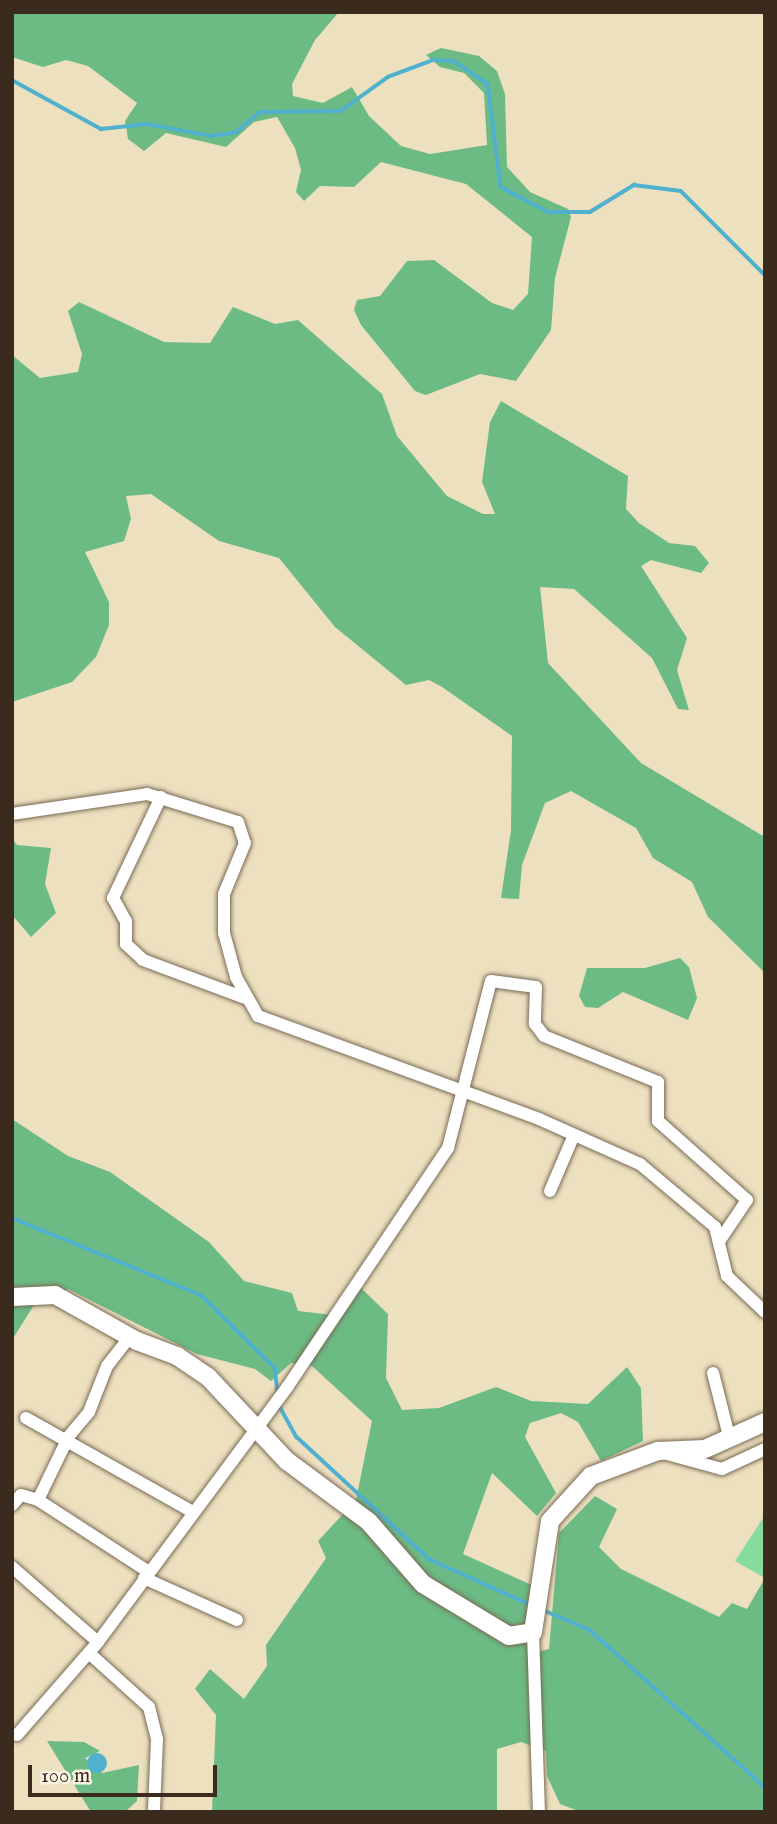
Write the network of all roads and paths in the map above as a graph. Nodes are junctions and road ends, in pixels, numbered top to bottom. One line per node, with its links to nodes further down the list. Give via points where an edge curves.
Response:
1 (161, 797): 2 (street, via 118,796 69,809); 3 (street, via 243,829 245,843 222,910); 3 (street, via 113,898 126,922 126,944 143,960)
2 (12, 814)
3 (245, 998): 4 (street, via 275,1026)
4 (464, 1095): 5 (street); 7 (street, via 491,981 533,985 539,1033 658,1082 658,1121 745,1196 747,1209); 14 (street, via 448,1148)
5 (575, 1135): 6 (street); 7 (street, via 640,1164 715,1227)
6 (550, 1191)
7 (720, 1240): 9 (street, via 727,1276)
8 (12, 1297): 10 (street, via 55,1295)
9 (765, 1312)
10 (130, 1337): 14 (street, via 177,1356 208,1377); 15 (street, via 107,1366 89,1412)
11 (713, 1373): 16 (street)
12 (26, 1418): 15 (street)
13 (765, 1422): 16 (street)
14 (254, 1430): 21 (street); 24 (street, via 369,1522 423,1584 509,1636)
15 (69, 1436): 19 (street); 21 (street)
16 (730, 1440): 18 (street)
17 (765, 1449): 18 (street, via 714,1469)
18 (658, 1451): 24 (street, via 606,1468 565,1499 545,1536)
19 (38, 1500): 20 (street, via 21,1495); 23 (street)
20 (12, 1505)
21 (193, 1512): 23 (street)
22 (12, 1567): 26 (street)
23 (147, 1575): 25 (street); 26 (street)
24 (538, 1615): 30 (street)
25 (237, 1620)
26 (98, 1642): 27 (street)
27 (89, 1653): 28 (street); 29 (street, via 149,1707 157,1739)
28 (17, 1735)
29 (154, 1812)
30 (539, 1812)

